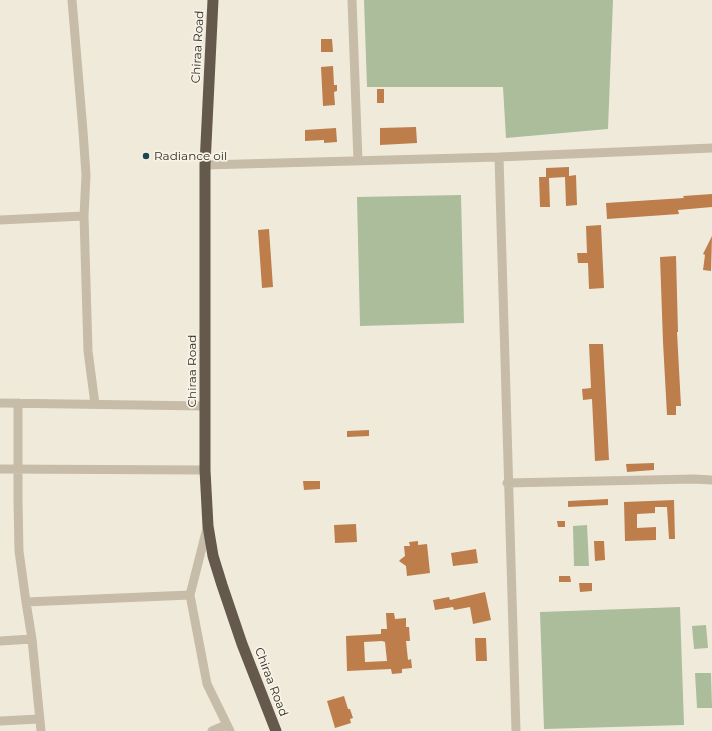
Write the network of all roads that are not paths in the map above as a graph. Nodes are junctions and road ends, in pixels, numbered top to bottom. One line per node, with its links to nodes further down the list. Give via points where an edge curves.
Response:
1 (72, 0): 8 (street, via 84,132)
2 (213, 0): 7 (highway, Chiraa Road)
3 (352, 0): 6 (street)
4 (712, 148): 5 (street)
5 (499, 157): 6 (street); 18 (street)
6 (358, 161): 7 (street)
7 (205, 165): 13 (highway, Chiraa Road)
8 (84, 216): 9 (street); 12 (street, via 88,351)
9 (0, 220)
10 (0, 403): 11 (street)
11 (18, 403): 12 (street); 15 (street)
12 (95, 404): 13 (street)
13 (204, 406): 16 (highway, Chiraa Road)
14 (0, 469): 15 (street)
15 (18, 469): 16 (street); 21 (street, via 19,551)
16 (205, 470): 19 (highway, Chiraa Road)
17 (712, 480): 18 (street)
18 (507, 483): 30 (street)
19 (208, 526): 20 (street); 29 (highway, Chiraa Road, via 213,556 222,585)
20 (190, 595): 21 (street); 26 (street, via 207,684)
21 (26, 602): 22 (street)
22 (32, 639): 23 (street); 24 (street)
23 (0, 641)
24 (39, 719): 25 (street); 27 (street)
25 (0, 721)
26 (228, 728): 28 (street)
27 (41, 731)
28 (212, 731)
29 (276, 731)
30 (516, 731)

